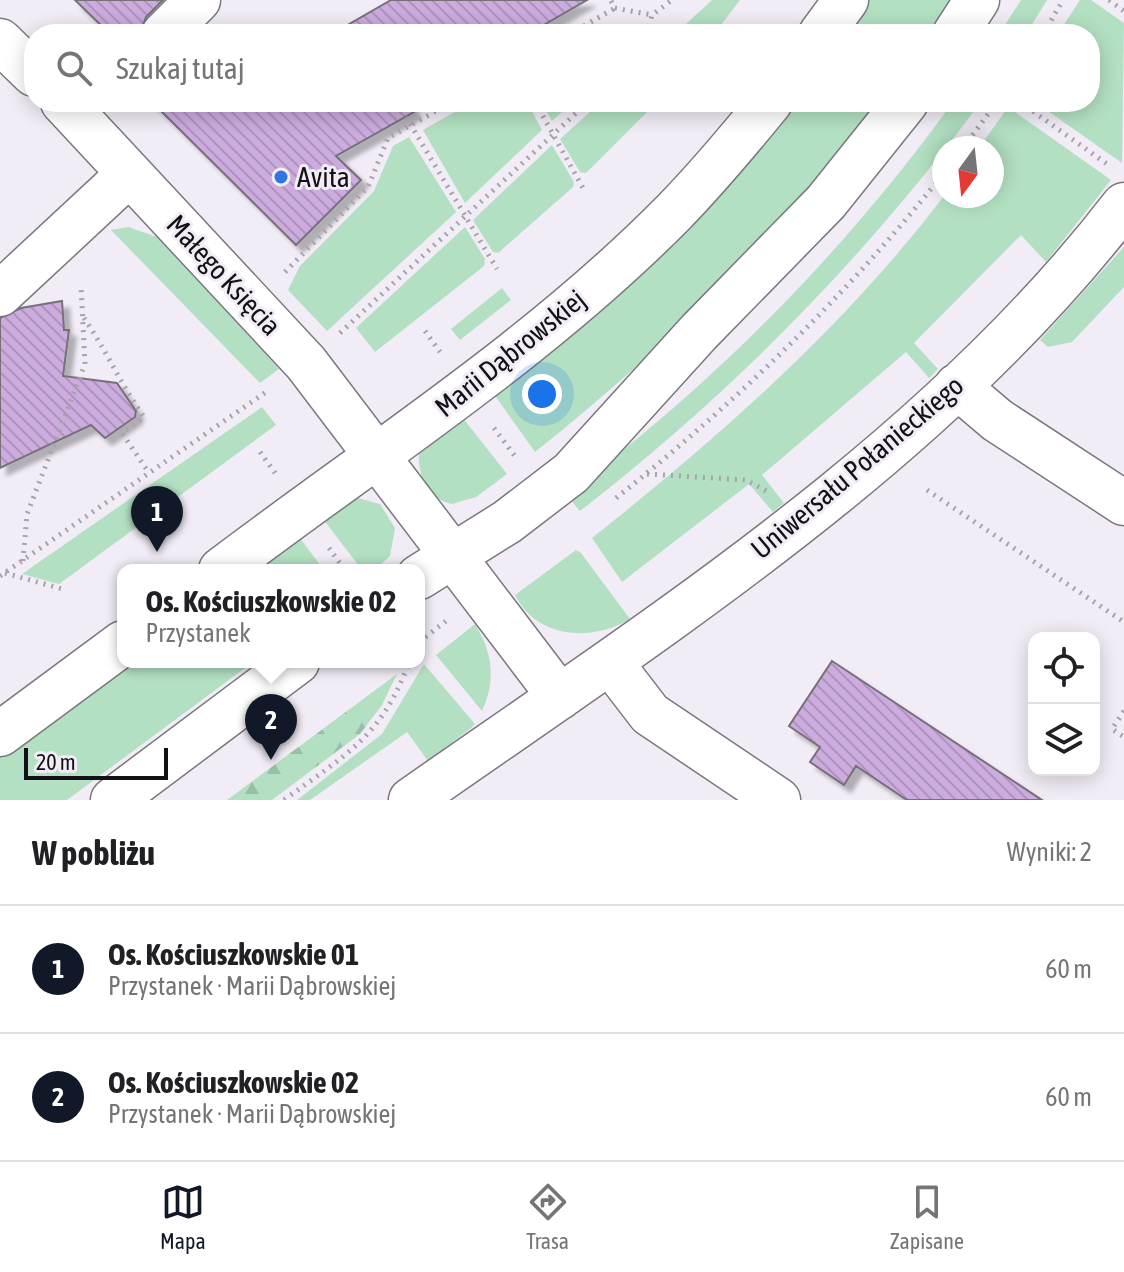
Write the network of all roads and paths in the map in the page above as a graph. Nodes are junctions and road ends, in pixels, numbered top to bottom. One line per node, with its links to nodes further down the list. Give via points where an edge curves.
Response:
1 (198, 0): 11 (street)
2 (672, 0): 10 (path)
3 (846, 0): 14 (street)
4 (977, 0): 15 (street)
5 (1063, 0): 16 (path)
6 (1109, 0): 9 (path)
7 (611, 1): 8 (path)
8 (615, 8): 10 (path); 12 (path)
9 (1124, 11)
10 (652, 15): 13 (path)
11 (174, 24)
12 (587, 24)
13 (650, 24)
14 (828, 24)
15 (961, 24)
16 (1049, 24)
17 (0, 41): 18 (street)
18 (24, 64)
19 (82, 112): 31 (street, Małego Księcia)
20 (434, 112): 28 (path)
21 (541, 112): 29 (path)
22 (577, 112): 29 (path)
23 (761, 112): 48 (street, Marii Dąbrowskiej, via 674,212 624,259 478,381)
24 (898, 112): 59 (street, via 826,202 571,473 507,522)
25 (990, 112): 30 (path)
26 (1032, 112): 34 (path)
27 (406, 117): 28 (path)
28 (411, 125): 36 (path); 38 (path, via 388,138 368,187)
29 (553, 134): 33 (path); 36 (path)
30 (972, 136)
31 (129, 174): 35 (street); 48 (street, Małego Księcia, via 306,363)
32 (932, 187): 51 (path, via 785,353)
33 (583, 188)
34 (1120, 188): 45 (street, Uniwersału Połanieckiego, via 1042,302)
35 (84, 216): 39 (street); 40 (path, via 79,253)
36 (465, 216): 37 (path); 42 (path)
37 (497, 269)
38 (284, 273)
39 (0, 294)
40 (83, 315): 50 (path, via 116,379 144,417 122,433); 57 (path, via 85,364 27,514)
41 (425, 331): 43 (path)
42 (328, 344)
43 (445, 359)
44 (279, 383): 50 (path)
45 (957, 386): 56 (street, via 997,420); 66 (street, Uniwersału Połanieckiego, via 840,488)
46 (489, 421): 49 (path)
47 (260, 452): 52 (path)
48 (376, 457): 58 (street, Marii Dąbrowskiej); 59 (street, Małego Księcia)
49 (521, 465)
50 (149, 473): 57 (path)
51 (646, 474): 54 (path, via 746,480); 55 (path)
52 (280, 479)
53 (927, 490): 63 (path)
54 (774, 497)
55 (610, 503)
56 (1124, 503)
57 (23, 561): 60 (path)
58 (229, 564)
59 (436, 566): 69 (street)
60 (3, 574): 61 (path)
61 (66, 590)
62 (451, 618): 64 (path)
63 (1124, 622)
64 (425, 638)
65 (117, 647): 71 (street)
66 (610, 662): 69 (street, Uniwersału Połanieckiego); 76 (street, via 650,714)
67 (289, 668): 73 (street)
68 (406, 668): 74 (path, via 374,731)
69 (560, 697): 75 (street, Uniwersału Połanieckiego)
70 (1124, 711): 72 (path, via 1112,729)
71 (0, 734)
72 (1124, 737)
73 (113, 800)
74 (284, 800)
75 (411, 800)
76 (778, 800)

